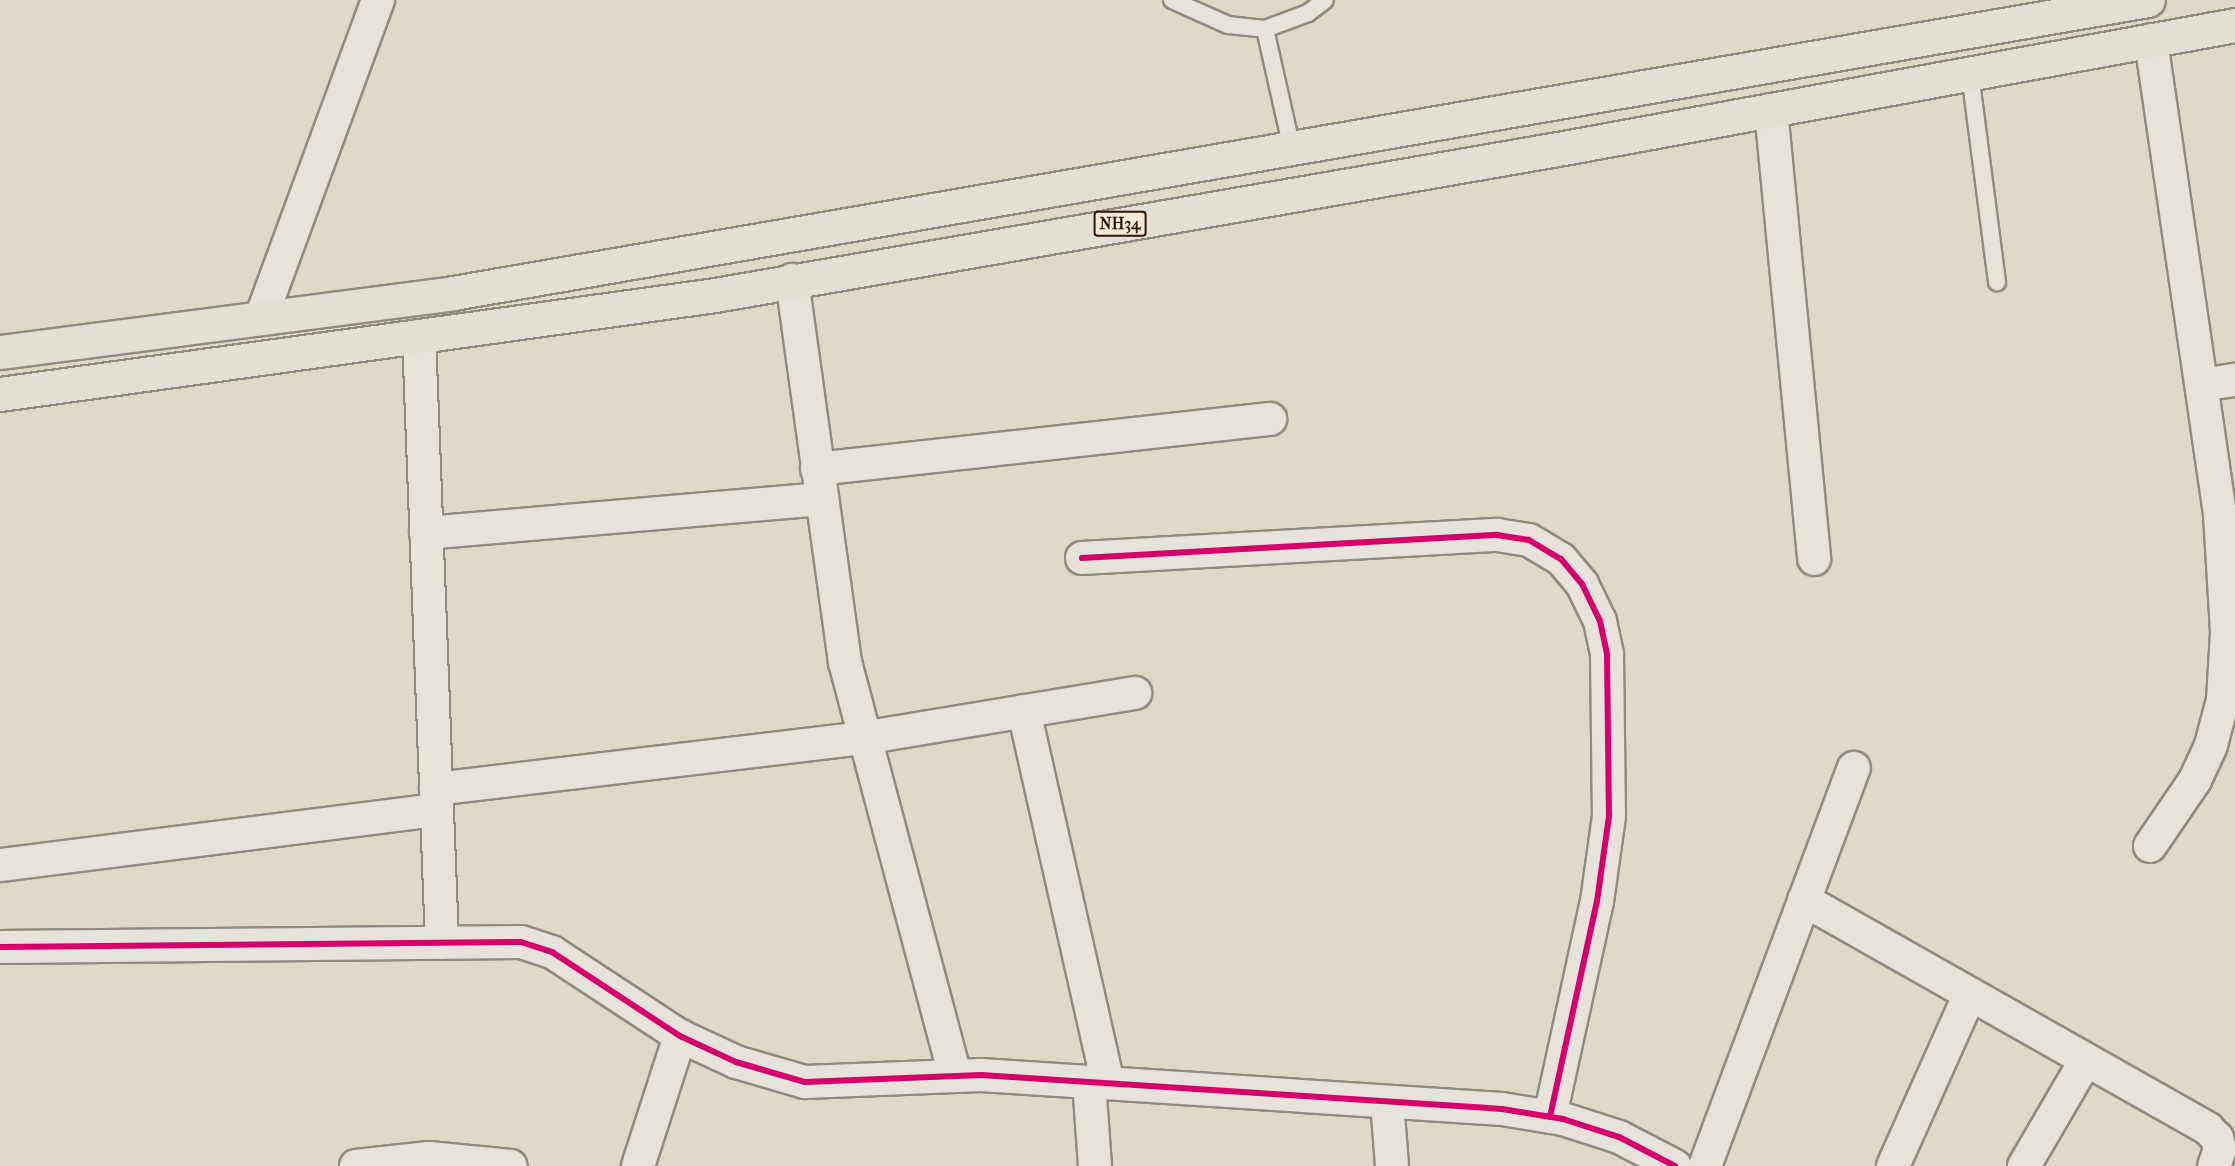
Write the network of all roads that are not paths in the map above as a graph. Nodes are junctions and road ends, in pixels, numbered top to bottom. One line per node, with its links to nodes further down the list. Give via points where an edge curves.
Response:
1 (378, 0): 13 (street)
2 (1172, 0): 6 (lane, via 1228,25)
3 (1325, 0): 6 (lane, via 1308,13)
4 (2148, 0): 10 (highway)
5 (2235, 25): 7 (highway, NH34)
6 (1265, 29): 10 (lane)
7 (2151, 40): 8 (highway, NH34); 17 (street)
8 (1970, 74): 9 (highway, NH34); 12 (lane)
9 (1771, 110): 11 (highway, NH34); 23 (street)
10 (1292, 148): 13 (highway, via 453,292)
11 (792, 280): 14 (highway, NH34, via 686,299); 20 (street)
12 (1996, 282)
13 (261, 318): 15 (highway)
14 (419, 336): 18 (highway, NH34); 21 (street)
15 (0, 352)
16 (2235, 380): 17 (street)
17 (2202, 385): 29 (street, via 2220,514 2227,632 2223,700 2211,745 2194,780)
18 (0, 394)
19 (1270, 419): 20 (street)
20 (819, 484): 21 (street); 26 (street, via 839,631)
21 (426, 533): 28 (street)
22 (1082, 558): 40 (street, via 1497,535 1530,540 1561,559 1582,584 1600,621 1607,655 1609,816 1597,901)
23 (1814, 559)
24 (1135, 693): 25 (street)
25 (1024, 711): 26 (street); 38 (street)
26 (863, 738): 28 (street); 37 (street)
27 (1854, 768): 31 (street)
28 (437, 800): 30 (street); 32 (street)
29 (2150, 846)
30 (0, 865)
31 (1804, 900): 34 (street); 49 (street)
32 (442, 943): 33 (street); 35 (street, via 537,945)
33 (0, 947)
34 (1970, 994): 36 (street); 50 (street)
35 (680, 1036): 37 (street, via 736,1062 805,1082); 45 (street)
36 (2086, 1060): 41 (street, via 2208,1129); 51 (street)
37 (955, 1075): 38 (street)
38 (1099, 1082): 39 (street); 46 (street)
39 (1387, 1102): 40 (street, via 1502,1109); 47 (street)
40 (1550, 1117): 48 (street, via 1619,1137)
41 (2223, 1149)
42 (407, 1163): 43 (street); 44 (street, via 429,1158)
43 (356, 1166)
44 (511, 1166)
45 (638, 1166)
46 (1095, 1166)
47 (1392, 1166)
48 (1674, 1166)
49 (1705, 1166)
50 (1893, 1166)
51 (2024, 1166)

